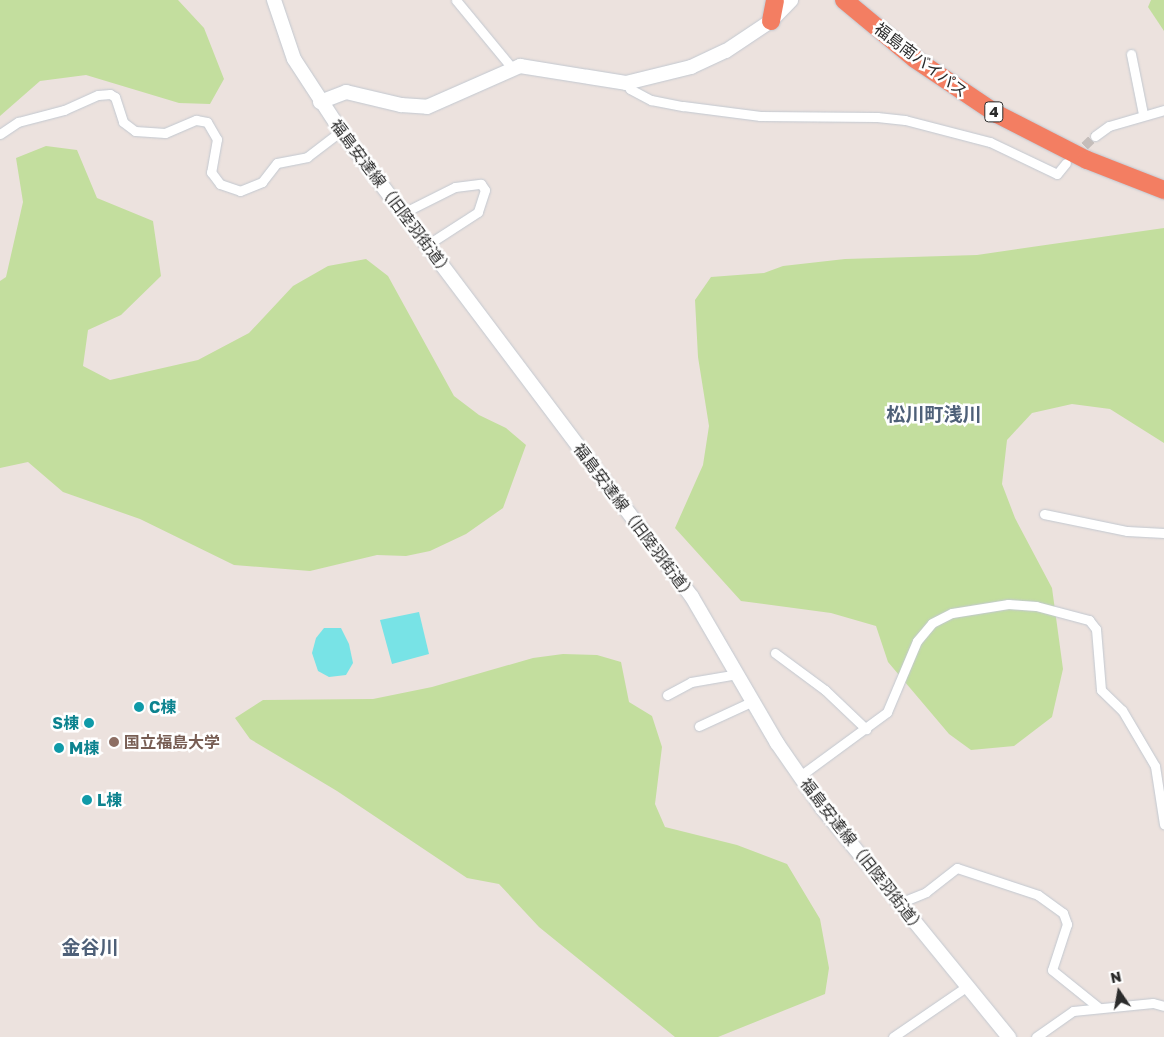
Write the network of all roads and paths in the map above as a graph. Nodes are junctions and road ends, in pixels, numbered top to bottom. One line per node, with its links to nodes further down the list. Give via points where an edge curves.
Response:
1 (274, 0): 11 (main road, 福島安達線（旧陸羽街道）, via 294,59)
2 (456, 0): 9 (street)
3 (775, 0): 7 (highway)
4 (791, 0): 7 (main road)
5 (844, 0): 19 (highway, 福島南バイパス / 4, via 928,69 997,114 1087,160)
6 (861, 0): 18 (highway, 福島南バイパス / 4, via 925,53 976,88 1082,147)
7 (771, 21): 10 (main road, via 726,51 691,67)
8 (1131, 54): 13 (street)
9 (512, 68): 10 (main road, via 550,70); 11 (main road, via 427,107 401,105 346,92)
10 (626, 83): 17 (street, via 630,89 651,100 683,106 760,116 905,120 990,142 1057,174)
11 (320, 102): 14 (main road, 福島安達線（旧陸羽街道）)
12 (1164, 110): 13 (street)
13 (1143, 114): 16 (street, via 1109,126)
14 (341, 131): 15 (street, via 307,156 277,163 262,182 240,191 220,184 210,172 217,139 207,122 196,120 165,133 135,131 123,122 115,98 110,94 98,95 64,110 18,122); 20 (main road, 福島安達線（旧陸羽街道）)
15 (0, 134)
16 (1095, 136)
17 (1066, 163)
18 (1164, 181)
19 (1164, 190)
20 (403, 213): 21 (main road, 福島安達線（旧陸羽街道）); 21 (street, via 455,187 480,184 485,190 478,212)
21 (427, 245): 25 (main road, 福島安達線（旧陸羽街道）, via 692,597)
22 (1044, 514): 23 (street, via 1127,531)
23 (1164, 533)
24 (775, 653): 29 (street, via 825,690)
25 (738, 674): 26 (street, via 691,682); 27 (main road, 福島安達線（旧陸羽街道）)
26 (667, 695)
27 (753, 701): 28 (street); 30 (main road, 福島安達線（旧陸羽街道）)
28 (699, 726)
29 (866, 729): 30 (street); 31 (street, via 887,712 917,641 932,623 952,613 1018,603 1089,620 1096,629 1101,690 1122,710 1155,766)
30 (800, 776): 32 (main road, 福島安達線（旧陸羽街道）)
31 (1164, 824)
32 (898, 904): 33 (main road, 福島安達線（旧陸羽街道）); 35 (street, via 926,892 957,868 1038,895 1063,913 1067,924 1052,970)
33 (966, 987): 36 (street); 37 (main road, 福島安達線（旧陸羽街道）)
34 (1164, 1006): 35 (street)
35 (1098, 1007): 38 (street, via 1064,1014)
36 (893, 1037)
37 (1009, 1037)
38 (1036, 1037)

